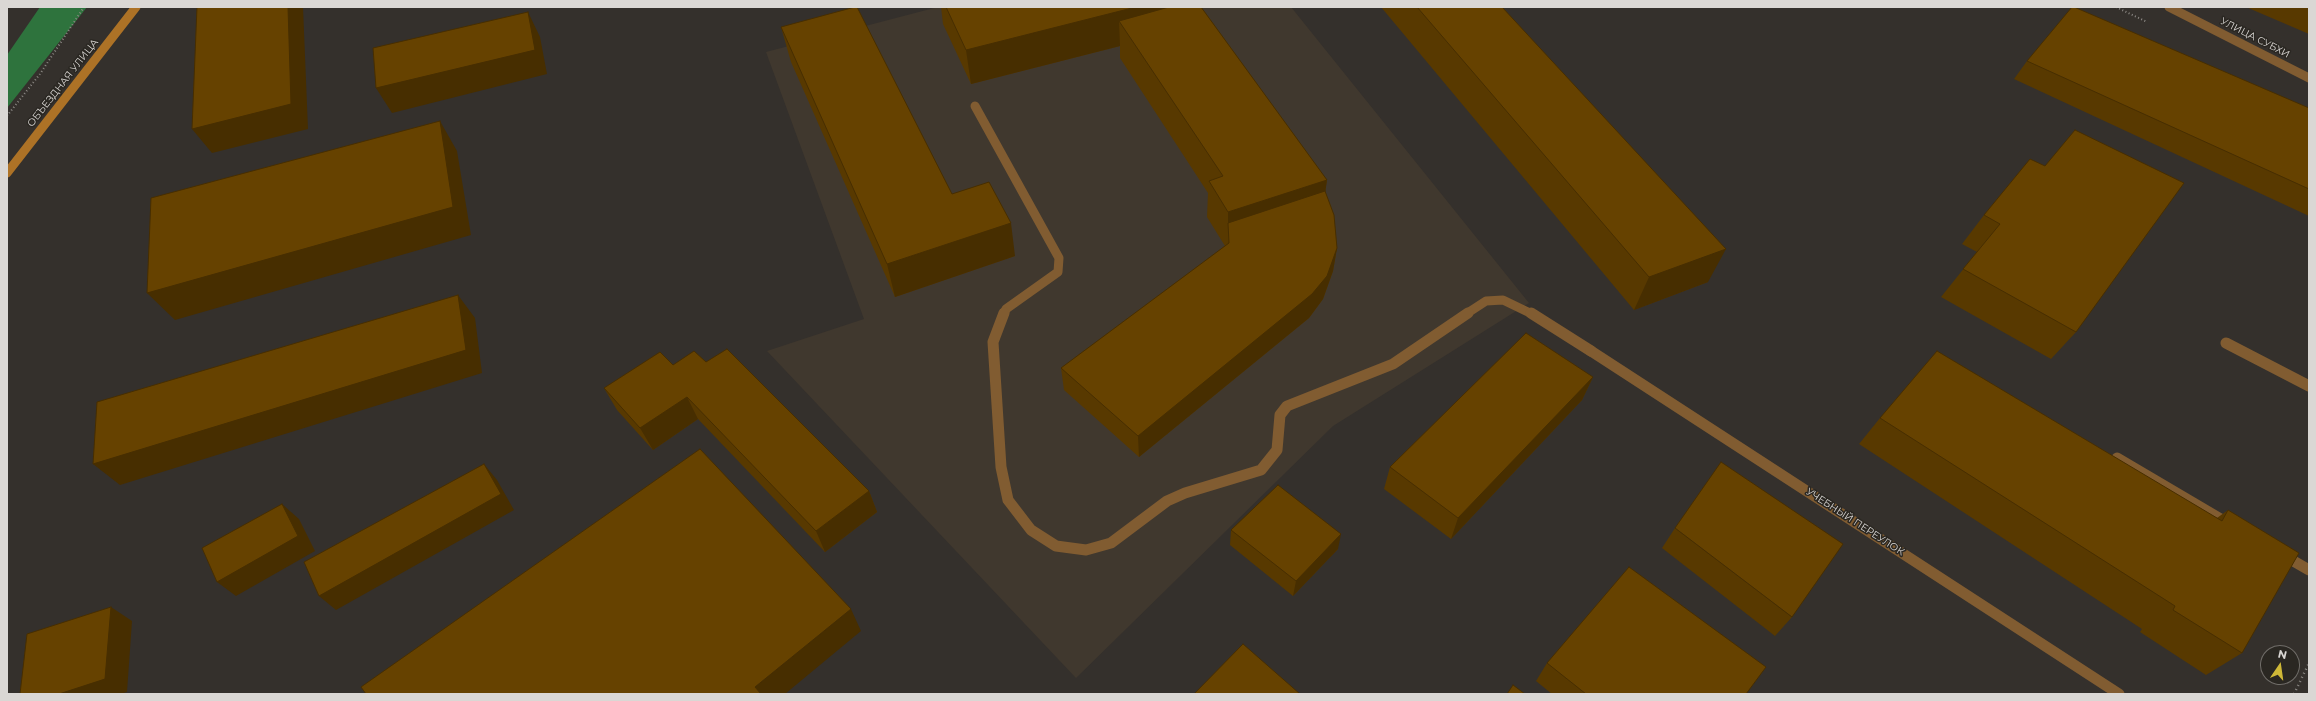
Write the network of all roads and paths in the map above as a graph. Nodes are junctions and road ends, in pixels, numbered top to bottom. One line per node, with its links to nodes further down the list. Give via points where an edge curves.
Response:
1 (84, 7): 6 (path, via 40,74)
2 (136, 7): 7 (main road, ОБЪЕЗДНАЯ УЛИЦА)
3 (2169, 7): 4 (street, УЛИЦА СУБХИ)
4 (2309, 78)
5 (975, 106): 15 (street, УЧЕБНЫЙ ПЕРЕУЛОК, via 1059,258 1058,272 1006,309 993,342 1001,467 1008,500 1030,530 1056,546 1086,550 1111,543 1168,501 1185,493 1261,470 1277,450 1280,416 1287,406 1393,364 1486,301 1503,300 1522,308 1591,351)
6 (7, 116)
7 (7, 173)
8 (2226, 343): 9 (street)
9 (2309, 386)
10 (2106, 452): 11 (street)
11 (2241, 530)
12 (2275, 550): 13 (street)
13 (2309, 570)
14 (2309, 663): 16 (path)
15 (2119, 694)
16 (2294, 694)

